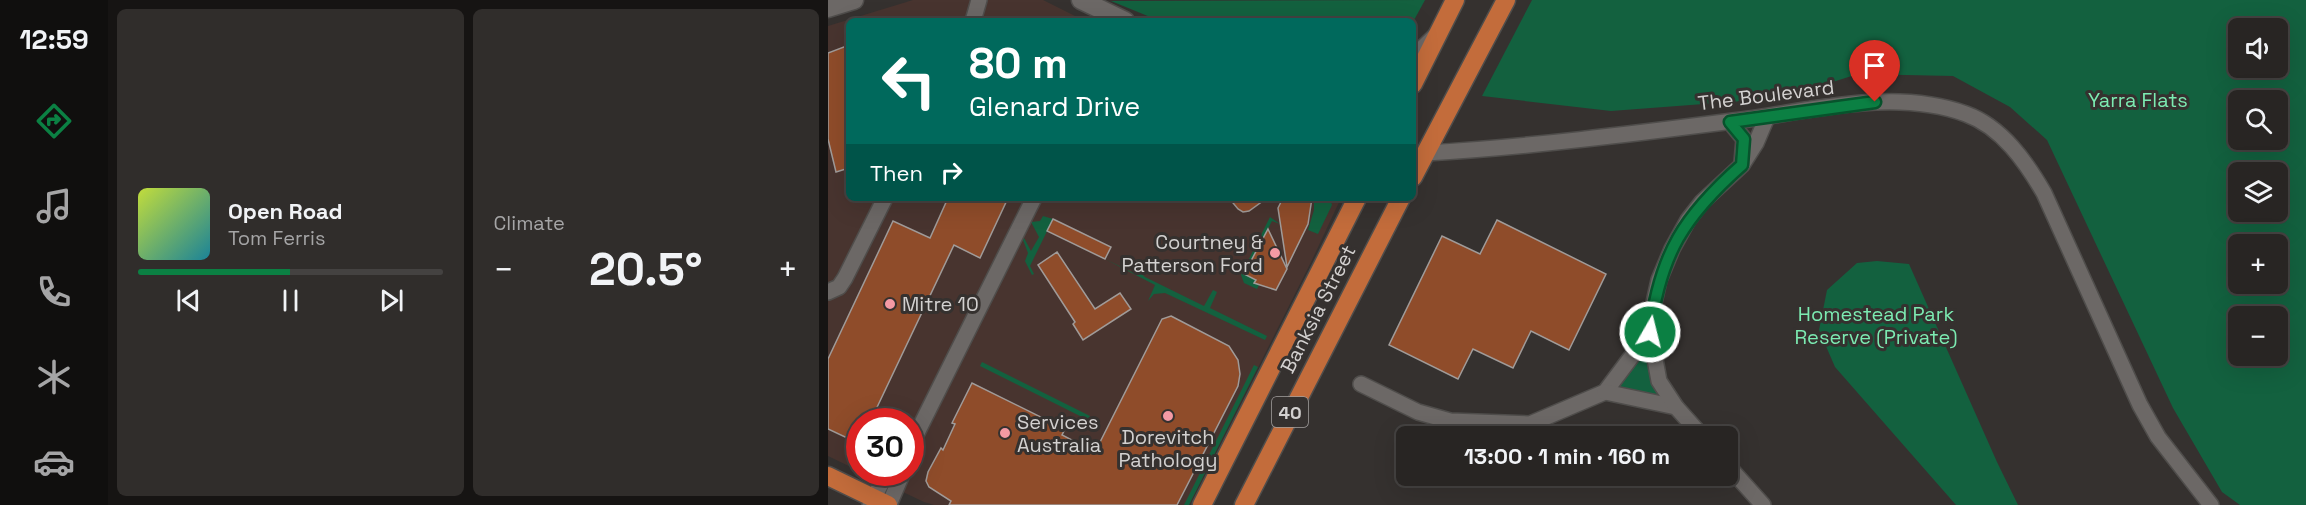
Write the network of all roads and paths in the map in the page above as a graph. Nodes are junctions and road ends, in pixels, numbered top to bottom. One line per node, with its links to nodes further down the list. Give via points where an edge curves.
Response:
1 (854, 0): 6 (main road)
2 (979, 0): 7 (street)
3 (1081, 0): 8 (main road)
4 (1455, 0): 9 (highway)
5 (1506, 0): 14 (highway)
6 (828, 8)
7 (974, 18)
8 (1117, 18)
9 (1436, 36): 10 (main road); 11 (highway)
10 (1416, 56)
11 (1416, 78)
12 (1767, 117): 13 (street, The Boulevard); 15 (street); 37 (street, The Boulevard, via 1875,102 1924,103 1969,115 2012,145 2044,193 2140,405 2158,437)
13 (1730, 122): 14 (street, The Boulevard); 15 (street, via 1744,139)
14 (1420, 152)
15 (1742, 165): 23 (street, via 1702,202 1677,239 1659,280)
16 (884, 201): 22 (street, via 845,278)
17 (1033, 201): 27 (street)
18 (1348, 201): 21 (main road)
19 (1355, 201): 21 (highway, Banksia Street / 40)
20 (1399, 201): 35 (highway, Banksia Street / 40)
21 (1347, 217): 34 (highway, Banksia Street / 40)
22 (828, 292)
23 (1650, 332): 25 (street); 26 (street, via 1659,381)
24 (1361, 384): 25 (street, via 1418,412 1450,421 1530,424)
25 (1605, 392): 26 (street)
26 (1676, 407): 28 (street)
27 (924, 419)
28 (1693, 426)
29 (828, 476): 33 (highway)
30 (1738, 476): 36 (street)
31 (884, 486): 33 (street)
32 (893, 486): 33 (street)
33 (880, 503)
34 (1202, 505)
35 (1244, 505)
36 (1763, 505)
37 (2211, 505)

